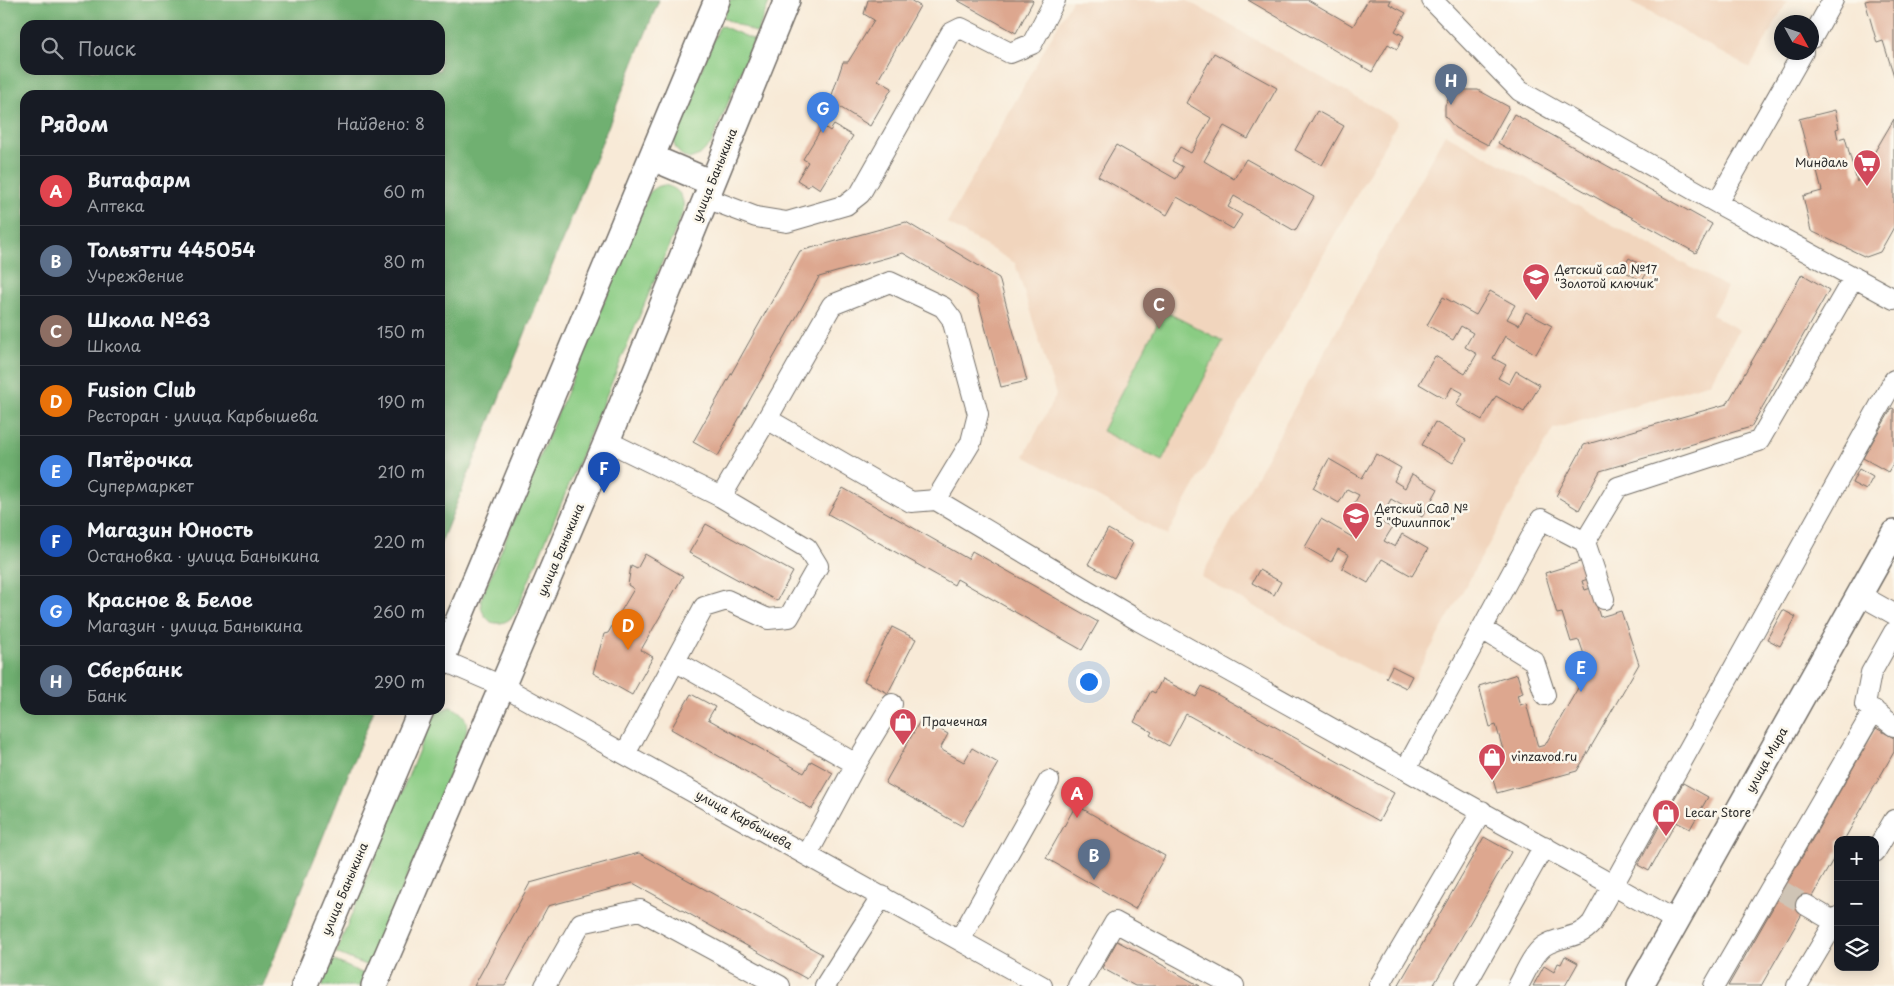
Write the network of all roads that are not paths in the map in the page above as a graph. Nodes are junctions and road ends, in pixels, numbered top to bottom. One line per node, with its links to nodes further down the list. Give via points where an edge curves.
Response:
1 (717, 0): 8 (main road)
2 (787, 0): 9 (main road, улица Баныкина)
3 (1055, 0): 9 (street, via 1032,44 1010,53 962,28 951,33 860,194 846,205 787,222 756,217)
4 (1432, 0): 10 (street, via 1520,90)
5 (1833, 0): 6 (street)
6 (1819, 25)
7 (1798, 60): 10 (street)
8 (653, 158): 9 (main road); 25 (main road)
9 (709, 190): 15 (main road, улица Баныкина)
10 (1717, 203): 11 (street)
11 (1854, 277): 12 (street); 19 (street, via 1759,442 1618,487)
12 (1894, 299)
13 (1894, 380): 43 (street)
14 (767, 419): 16 (street); 17 (street, via 911,502); 17 (street, via 832,305 890,282 943,307 952,319 978,414 971,442)
15 (607, 441): 16 (street); 28 (main road, улица Баныкина)
16 (721, 497): 26 (street, via 807,548 818,566 789,617 768,619 726,600 704,607)
17 (936, 500): 36 (street, via 1139,620)
18 (1894, 533): 20 (main road, улица Мира)
19 (1585, 542): 21 (street); 23 (street, via 1541,519)
20 (1860, 595): 22 (street); 47 (main road, улица Мира)
21 (1604, 599)
22 (1894, 614)
23 (1482, 629): 29 (street, via 1534,661); 36 (street)
24 (1894, 632): 31 (street, via 1871,673 1866,704)
25 (445, 652)
26 (675, 661): 34 (street); 35 (street)
27 (445, 664): 28 (street, улица Карбышева)
28 (502, 686): 34 (street, улица Карбышева); 52 (main road, улица Баныкина)
29 (1545, 695)
30 (892, 704): 35 (street)
31 (1874, 710): 33 (street); 62 (street, via 1777,888)
32 (418, 715): 51 (main road, улица Баныкина)
33 (1894, 726)
34 (625, 754): 42 (street, улица Карбышева)
35 (856, 764): 42 (street)
36 (1406, 769): 38 (street)
37 (1049, 781): 49 (street)
38 (1482, 811): 41 (street); 58 (street)
39 (1894, 820): 40 (street)
40 (1879, 845)
41 (1544, 846): 43 (street); 59 (street)
42 (807, 855): 44 (street, улица Карбышева)
43 (1614, 884): 47 (street); 60 (street, via 1586,931 1542,947)
44 (882, 896): 49 (street, улица Карбышева); 55 (street)
45 (1806, 905): 46 (street)
46 (1834, 918)
47 (1677, 921): 61 (main road, улица Мира)
48 (1834, 922): 63 (street)
49 (960, 939): 50 (street, улица Карбышева)
50 (1038, 985)
51 (304, 986)
52 (374, 986)
53 (545, 986): 54 (street, via 581,923 640,910)
54 (780, 986)
55 (825, 986)
56 (1078, 986): 57 (street, via 1115,922)
57 (1234, 986)
58 (1379, 986)
59 (1466, 986)
60 (1518, 986)
61 (1640, 986)
62 (1714, 986)
63 (1797, 986)

